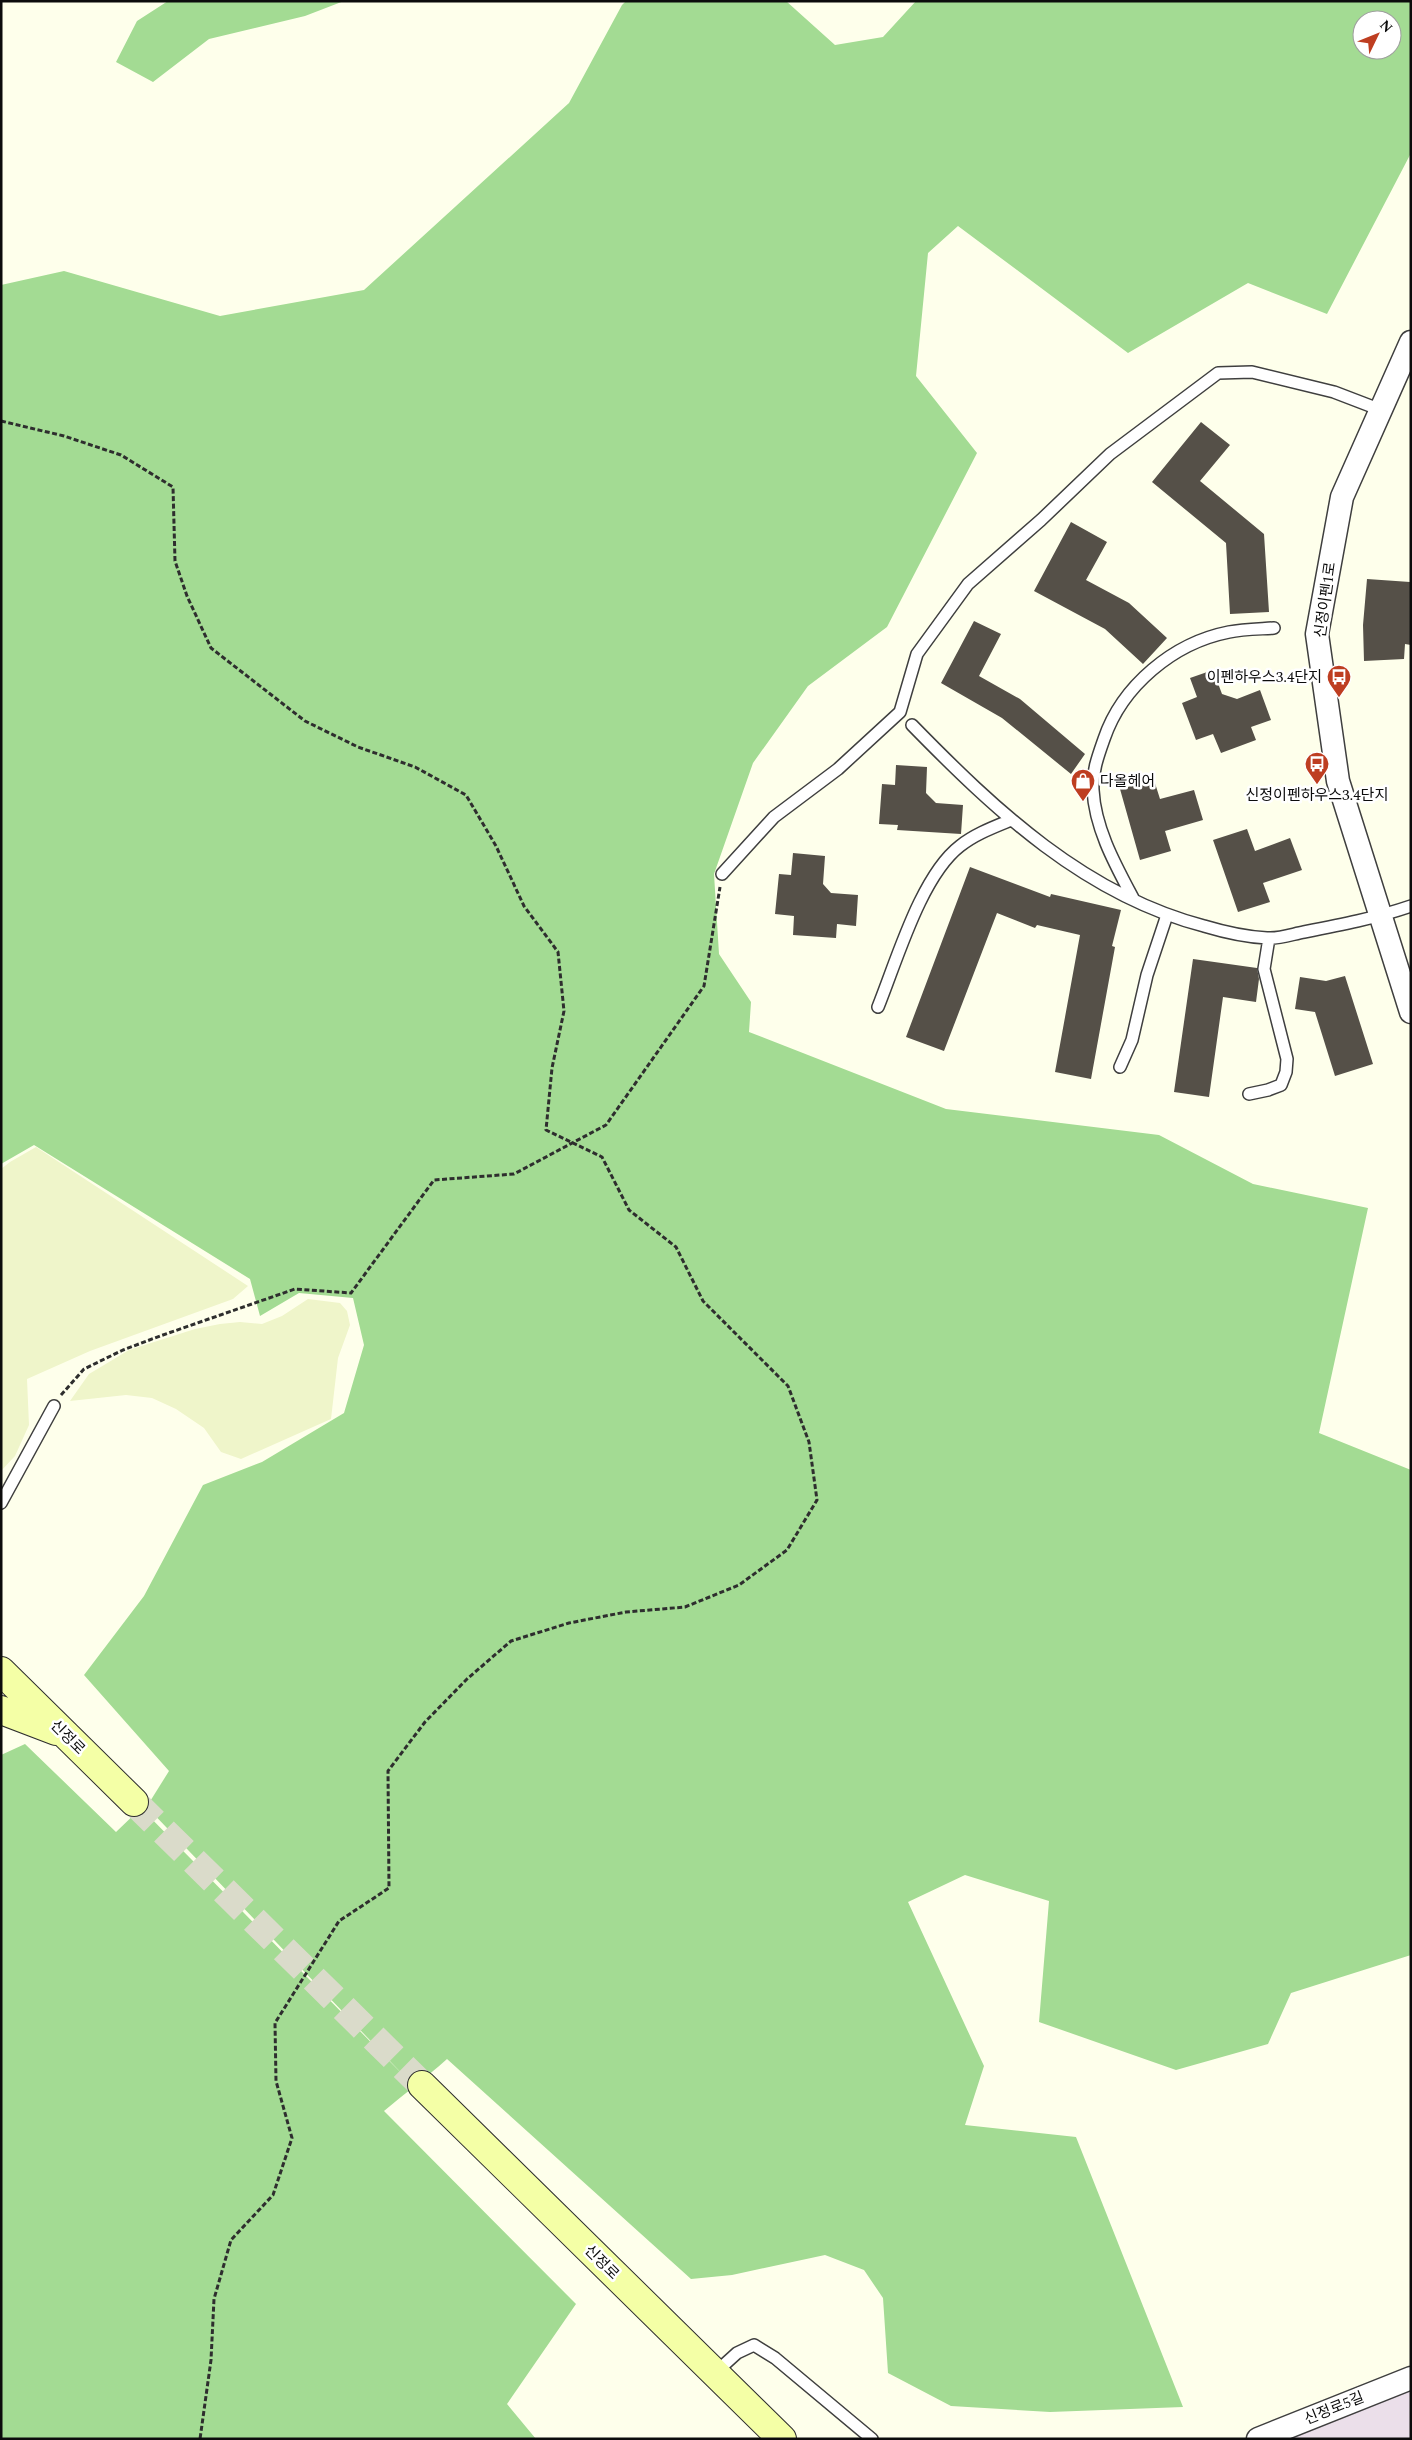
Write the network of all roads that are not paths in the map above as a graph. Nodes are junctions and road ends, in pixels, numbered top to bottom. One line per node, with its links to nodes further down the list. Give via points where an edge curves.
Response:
1 (1411, 342): 2 (street, 신정이펜1로)
2 (1381, 410): 6 (lane, via 1334,392 1252,372 1218,373 1110,454 968,584 917,654 900,712 838,769 774,817); 10 (street, 신정이펜1로, via 1342,497 1317,634 1338,781)
3 (1274, 628): 7 (lane, via 1228,632 1168,658 1139,681 1120,705 1106,732 1096,762 1093,790 1098,818 1111,855)
4 (912, 725): 5 (lane)
5 (1011, 820): 7 (lane, via 1049,851); 12 (lane, via 960,845 938,867)
6 (722, 874)
7 (1134, 900): 9 (lane)
8 (1411, 906): 10 (lane)
9 (1167, 915): 11 (lane, via 1213,929); 14 (lane, via 1147,975 1132,1040)
10 (1379, 916): 11 (lane); 13 (street, 신정이펜1로)
11 (1269, 938): 15 (lane, via 1264,969 1288,1058 1280,1085)
12 (878, 1007)
13 (1411, 1012)
14 (1120, 1067)
15 (1249, 1094)
16 (54, 1406): 17 (lane)
17 (1, 1503)
18 (1, 1671): 20 (main road, 신정로)
19 (1, 1710): 20 (main road)
20 (67, 1736): 21 (main road, 신정로)
21 (134, 1802)
22 (422, 2085): 23 (main road, 신정로)
23 (715, 2373): 25 (main road, 신정로); 26 (lane, via 737,2352 754,2345 775,2358)
24 (1411, 2378): 27 (street, 신정로5길)
25 (782, 2439)
26 (872, 2439)
27 (1258, 2439)

